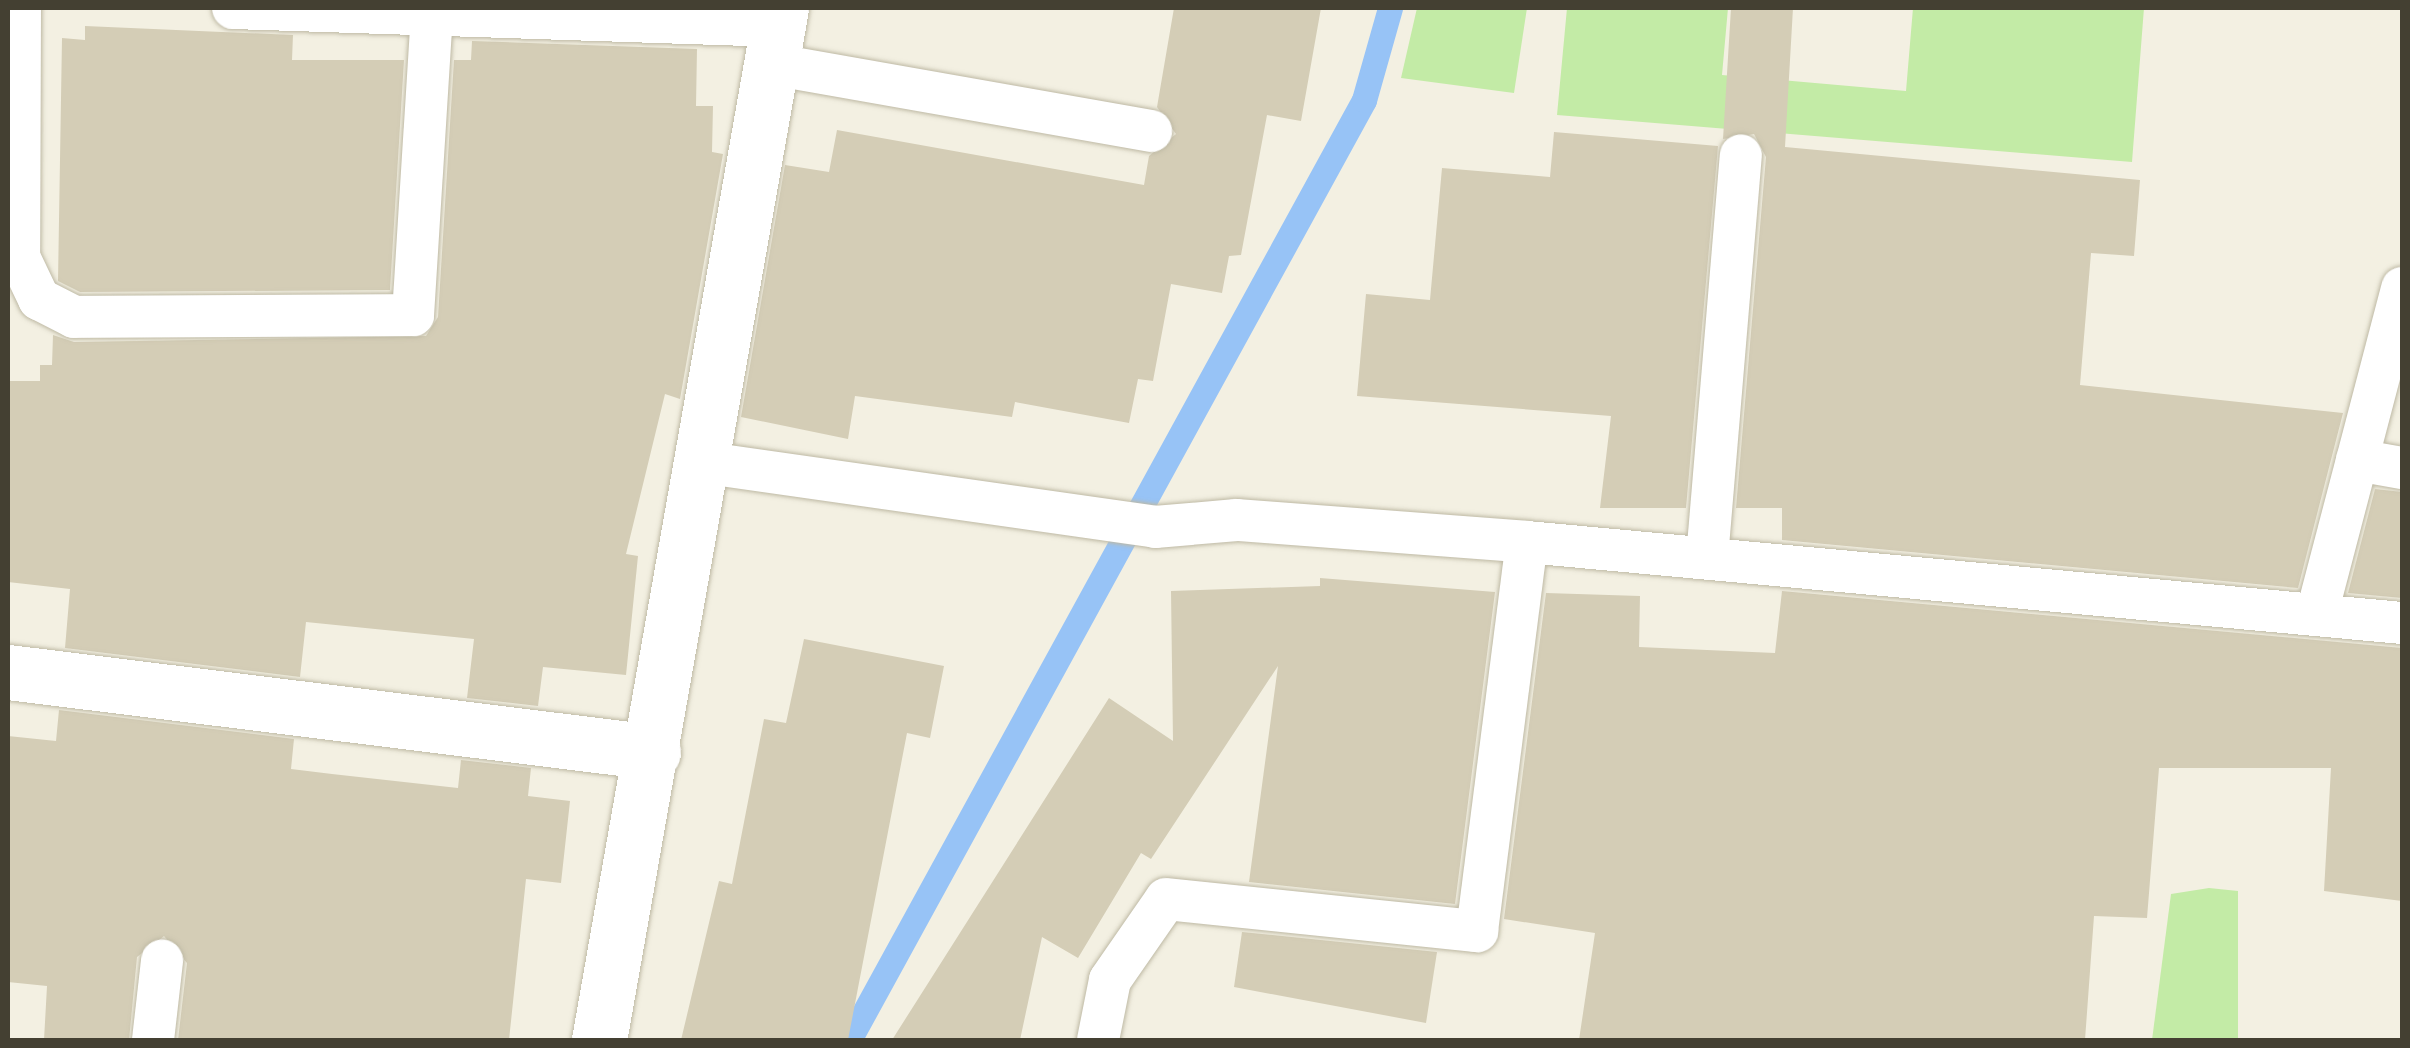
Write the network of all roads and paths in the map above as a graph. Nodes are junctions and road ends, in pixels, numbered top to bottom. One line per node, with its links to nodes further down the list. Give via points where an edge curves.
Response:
1 (20, 8): 3 (lane, via 18,257 39,298 74,316 413,315)
2 (233, 8): 3 (lane)
3 (432, 14): 4 (lane)
4 (776, 33): 5 (lane); 9 (street)
5 (1150, 130)
6 (1741, 155): 12 (lane)
7 (2402, 288): 8 (lane)
8 (2357, 460): 10 (lane); 13 (lane)
9 (708, 462): 11 (lane, via 1155,527 1237,520); 16 (street)
10 (2402, 468)
11 (1527, 542): 12 (lane); 20 (lane, via 1477,931 1166,899 1110,980)
12 (1707, 558): 13 (lane)
13 (2318, 608): 14 (lane)
14 (2402, 623)
15 (8, 672): 16 (street)
16 (653, 752): 19 (street)
17 (162, 961): 18 (lane)
18 (153, 1040)
19 (599, 1040)
20 (1098, 1040)

